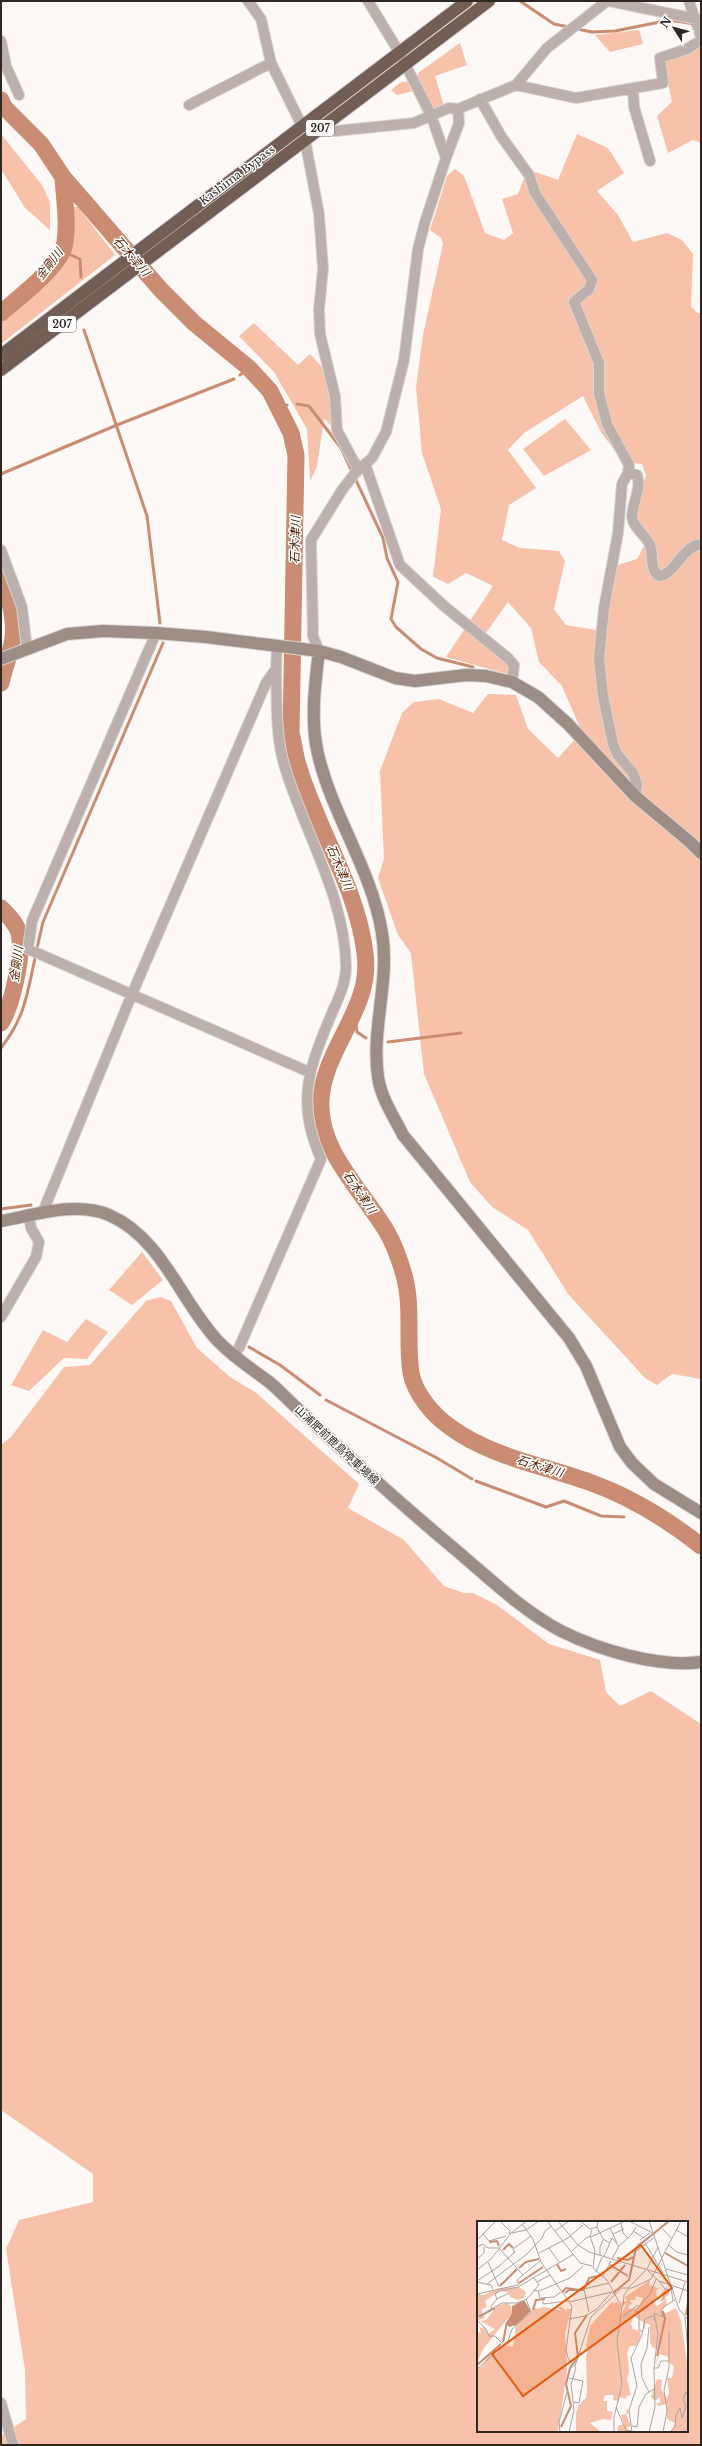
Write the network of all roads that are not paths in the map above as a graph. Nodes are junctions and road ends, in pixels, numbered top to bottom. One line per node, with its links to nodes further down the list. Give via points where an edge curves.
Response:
1 (248, 1): 10 (street, via 261,19)
2 (368, 1): 9 (street)
3 (467, 1): 9 (highway, Kashima Bypass / 207)
4 (489, 1): 11 (highway, Kashima Bypass / 207)
5 (608, 1): 7 (street); 12 (street, via 547,48)
6 (689, 1): 7 (street)
7 (699, 28): 13 (street, via 687,48 660,58 663,83)
8 (1, 41): 14 (street, via 6,66)
9 (399, 52): 11 (street); 19 (highway, Kashima Bypass / 207)
10 (271, 63): 16 (street); 19 (street)
11 (404, 64): 18 (street); 20 (highway, Kashima Bypass / 207)
12 (516, 85): 13 (street, via 576,98); 15 (street)
13 (633, 88): 23 (street, via 634,107)
14 (19, 95)
15 (480, 99): 17 (street); 27 (street, via 501,136 529,175 535,193 592,280 589,289 574,302 599,363 599,393 607,424 626,458)
16 (189, 105)
17 (458, 109): 18 (street, via 449,108); 22 (street, via 459,124)
18 (430, 115): 20 (street, via 414,123 335,131); 22 (street)
19 (302, 126): 24 (highway, Kashima Bypass / 207)
20 (324, 126): 21 (highway, Kashima Bypass / 207)
21 (305, 140): 25 (highway, Kashima Bypass / 207); 26 (street, via 319,214 323,269 320,334 334,396 338,430)
22 (446, 158): 26 (street, via 418,248 404,360 386,432 372,458)
23 (650, 161)
24 (1, 355)
25 (1, 370)
26 (358, 470): 33 (street, via 311,540 314,636); 36 (street, via 400,565 444,606 508,658 514,665)
27 (628, 473): 28 (street, via 637,475 640,484 632,515 633,522 648,540 655,573 660,576 667,574 686,551); 37 (street, via 624,476 622,484 618,533 604,608 599,658 603,696 613,744 617,754 633,773 637,784)
28 (701, 544)
29 (1, 550): 32 (street, via 22,607)
30 (156, 633): 31 (street); 32 (street, via 103,631 67,634); 39 (street, via 32,920 28,949)
31 (278, 646): 33 (street); 35 (street)
32 (23, 651): 34 (street)
33 (319, 651): 36 (street, via 395,678 415,681 466,675 486,676); 46 (street, via 314,727 318,753 324,776 371,893 382,932 385,961 377,1049 378,1078 384,1098 403,1135 569,1338 586,1366 620,1447 632,1463 654,1484)
34 (1, 659)
35 (276, 669): 39 (street, via 266,683); 40 (street, via 278,734 285,770 343,929 346,968 342,994)
36 (512, 682): 37 (street, via 538,697 568,724)
37 (635, 796): 38 (street)
38 (701, 853)
39 (132, 994): 40 (street); 41 (street)
40 (309, 1072): 45 (street, via 307,1117 321,1159 239,1348)
41 (42, 1214): 42 (street, 山浦肥前鹿島停車場線); 45 (street, 山浦肥前鹿島停車場線, via 64,1210 98,1211 125,1223 157,1254 215,1338)
42 (29, 1216): 43 (street, 山浦肥前鹿島停車場線); 44 (street, via 31,1228 39,1242 36,1257)
43 (1, 1221)
44 (1, 1317)
45 (233, 1356): 47 (street, 山浦肥前鹿島停車場線, via 270,1383 374,1481 507,1594 539,1617 561,1631 590,1643 642,1659)
46 (701, 1513)
47 (701, 1662)
48 (1, 2403): 49 (street)
49 (12, 2445)

